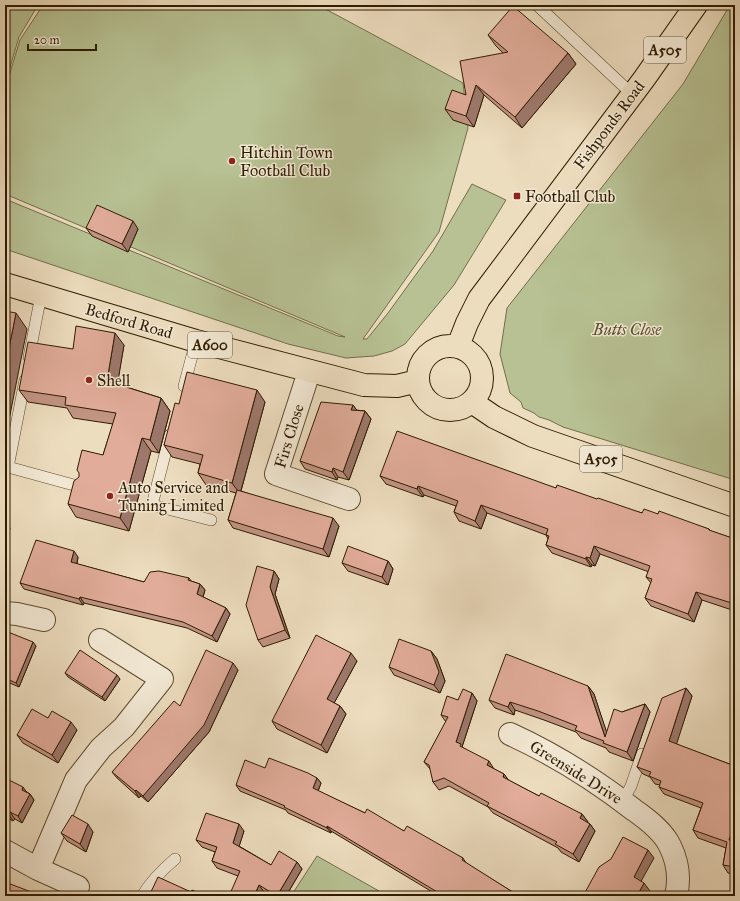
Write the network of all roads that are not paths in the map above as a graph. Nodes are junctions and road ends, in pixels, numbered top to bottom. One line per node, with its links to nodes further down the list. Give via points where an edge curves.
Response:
1 (537, 5): 3 (lane)
2 (696, 5): 3 (main road, Fishponds Road / A505)
3 (632, 94): 7 (main road, Fishponds Road / A505, via 480,299)
4 (5, 284): 5 (main road, Bedford Road / A600)
5 (41, 295): 6 (main road, Bedford Road / A600); 13 (lane, via 8,467)
6 (196, 341): 8 (main road, Bedford Road / A600); 10 (lane)
7 (458, 346): 9 (main road, via 448,345 429,353 418,370); 11 (main road, via 475,356 483,375 482,385)
8 (310, 372): 9 (main road, Bedford Road / A600, via 364,385 397,386); 14 (street, Firs Close, via 276,474)
9 (418, 381): 11 (main road, via 422,394 436,407 454,410)
10 (182, 393)
11 (472, 402): 15 (main road, A505, via 533,436)
12 (174, 423): 16 (lane, via 152,505)
13 (81, 487)
14 (349, 499)
15 (735, 506)
16 (211, 520)
17 (5, 613): 18 (street)
18 (44, 620)
19 (100, 640): 25 (street, via 162,679 124,727 100,748 76,780)
20 (510, 734): 22 (street, Greenside Drive, via 540,748 596,781)
21 (646, 743): 22 (lane)
22 (623, 802): 28 (street, Greenside Drive, via 658,830 670,845 679,872)
23 (5, 851): 25 (street)
24 (175, 859): 27 (lane, via 149,884)
25 (38, 869): 26 (street)
26 (78, 887)
27 (142, 896)
28 (676, 896)

